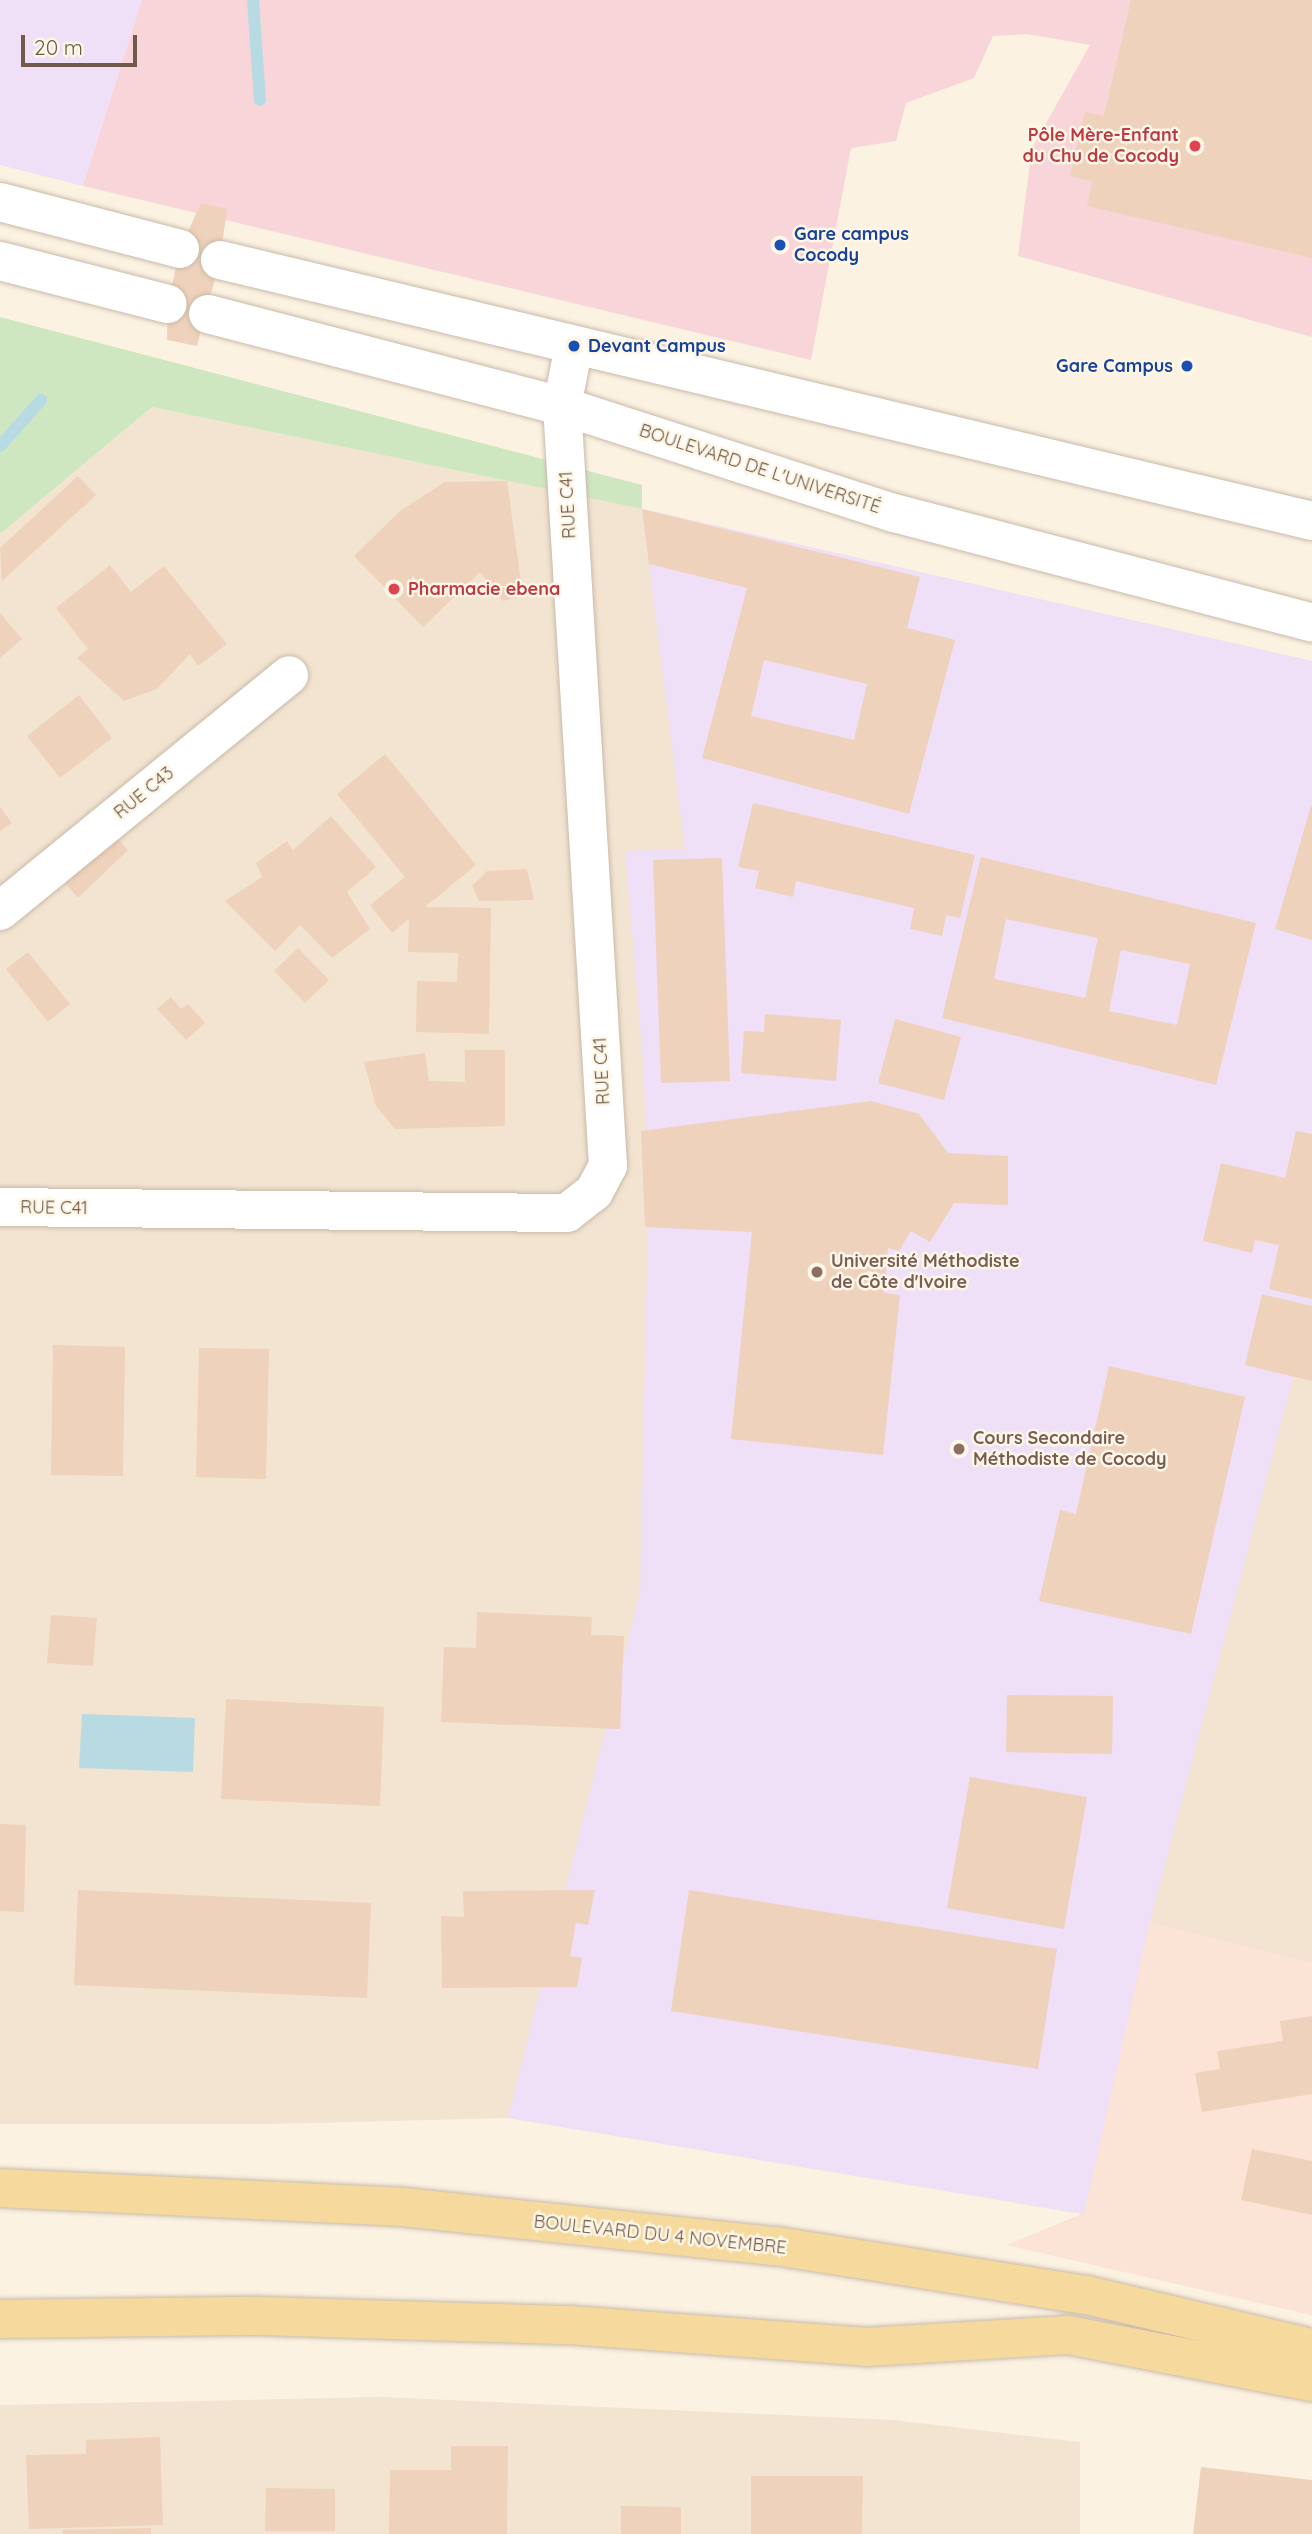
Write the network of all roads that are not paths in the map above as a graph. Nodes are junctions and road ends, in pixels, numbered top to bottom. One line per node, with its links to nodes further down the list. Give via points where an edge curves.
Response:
1 (5, 203): 2 (street); 3 (street)
2 (180, 249)
3 (0, 255)
4 (0, 261): 5 (street)
5 (168, 304)
6 (574, 346): 7 (street, RUE C41); 7 (street, BOULEVARD DE L'UNIVERSITÉ, via 238,264 225,318); 8 (street)
7 (562, 406): 9 (street, BOULEVARD DE L'UNIVERSITÉ, via 894,513); 12 (street, RUE C41, via 608,1166 594,1192 567,1213)
8 (1312, 521)
9 (1312, 622)
10 (289, 675): 11 (street, RUE C43)
11 (0, 911)
12 (0, 1207)
13 (0, 2188): 15 (main road, BOULEVARD DU 4 NOVEMBRE, via 402,2207 776,2246 1087,2295)
14 (0, 2319): 16 (main road, via 260,2316 542,2324 867,2347 1068,2335)
15 (1312, 2348)
16 (1312, 2382)

